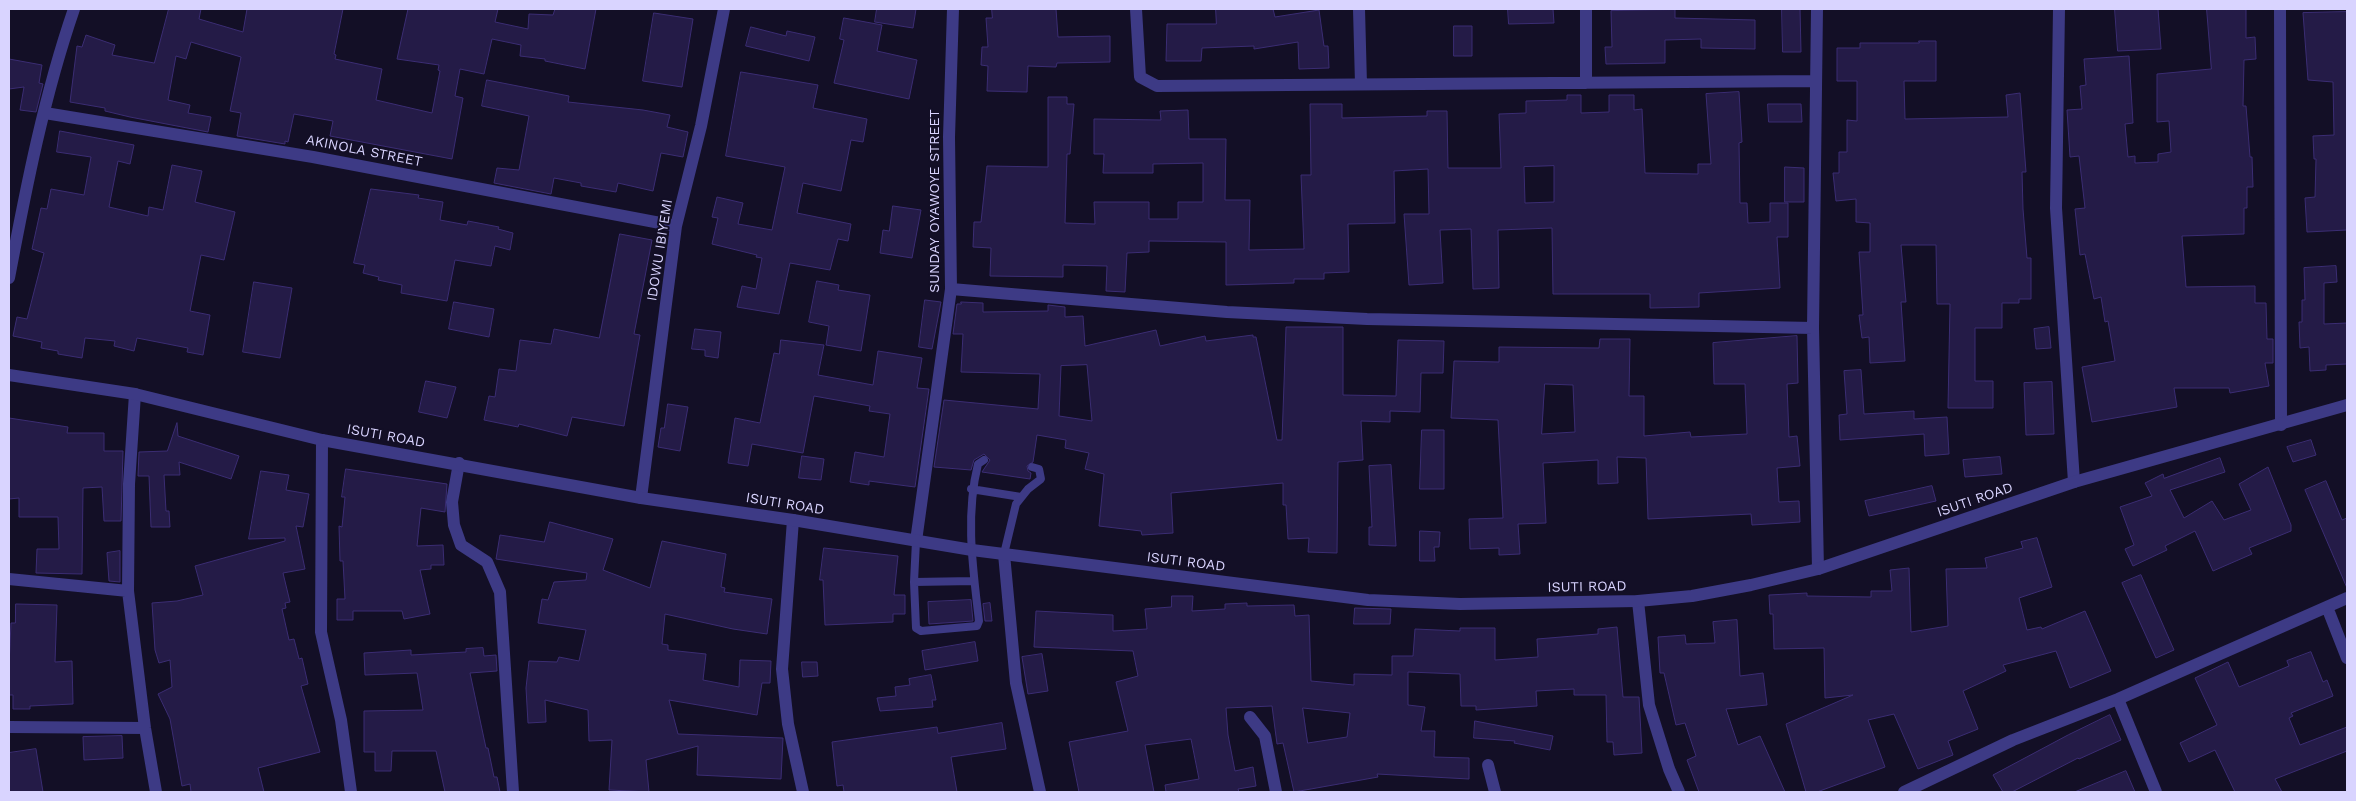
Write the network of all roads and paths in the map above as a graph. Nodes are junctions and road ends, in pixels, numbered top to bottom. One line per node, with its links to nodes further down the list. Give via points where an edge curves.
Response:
1 (74, 9): 13 (street)
2 (724, 9): 14 (street, IDOWU IBIYEMI, via 701,126)
3 (953, 9): 16 (street, SUNDAY OYAWOYE STREET, via 949,137)
4 (1136, 9): 12 (street, via 1140,77 1157,86)
5 (1358, 9): 12 (street)
6 (1586, 9): 11 (street)
7 (1817, 9): 10 (street)
8 (2059, 9): 26 (street, via 2056,208)
9 (2280, 9): 21 (street)
10 (1816, 81): 11 (street); 17 (street)
11 (1586, 83): 12 (street)
12 (1361, 84)
13 (45, 113): 14 (street, AKINOLA STREET, via 313,157); 15 (street, via 25,191)
14 (676, 226): 29 (street, IDOWU IBIYEMI)
15 (9, 278)
16 (950, 289): 17 (street, via 1227,312 1356,318); 31 (street, SUNDAY OYAWOYE STREET)
17 (1813, 328): 34 (street)
18 (9, 375): 19 (street, ISUTI ROAD)
19 (134, 394): 22 (street, ISUTI ROAD); 38 (street)
20 (2347, 405): 21 (street, ISUTI ROAD)
21 (2281, 425): 26 (street, ISUTI ROAD)
22 (322, 440): 24 (street, ISUTI ROAD); 50 (street, via 321,632 341,720)
23 (984, 460): 27 (lane, via 978,464)
24 (459, 463): 29 (street, ISUTI ROAD); 51 (street, via 452,502 454,525 461,545 487,562 500,592)
25 (1032, 467): 28 (lane, via 1039,469 1041,479)
26 (2074, 482): 34 (street, ISUTI ROAD)
27 (971, 489): 28 (lane); 32 (lane)
28 (1021, 497): 33 (lane)
29 (641, 498): 30 (street, ISUTI ROAD)
30 (792, 520): 31 (street, ISUTI ROAD); 52 (street, via 782,669 788,724)
31 (916, 541): 32 (street, ISUTI ROAD); 37 (lane)
32 (972, 550): 33 (street, ISUTI ROAD); 36 (lane)
33 (1004, 554): 40 (street, ISUTI ROAD, via 1368,600 1460,604); 53 (street, via 1016,683)
34 (1818, 569): 40 (street, ISUTI ROAD, via 1692,596)
35 (9, 579): 38 (street)
36 (974, 581): 37 (lane); 37 (lane, via 977,626 921,631 915,623)
37 (914, 582)
38 (128, 591): 46 (street)
39 (2347, 598): 41 (street)
40 (1638, 601): 56 (street, via 1650,705)
41 (2327, 607): 42 (street); 43 (street)
42 (2347, 658)
43 (2118, 699): 48 (street, via 2013,740); 57 (street)
44 (1250, 717): 54 (street, via 1265,736)
45 (9, 727): 46 (street)
46 (145, 728): 49 (street)
47 (1488, 765): 55 (street)
48 (1910, 791)
49 (156, 792)
50 (351, 792)
51 (513, 792)
52 (803, 792)
53 (1040, 792)
54 (1276, 792)
55 (1495, 792)
56 (1679, 792)
57 (2156, 792)

